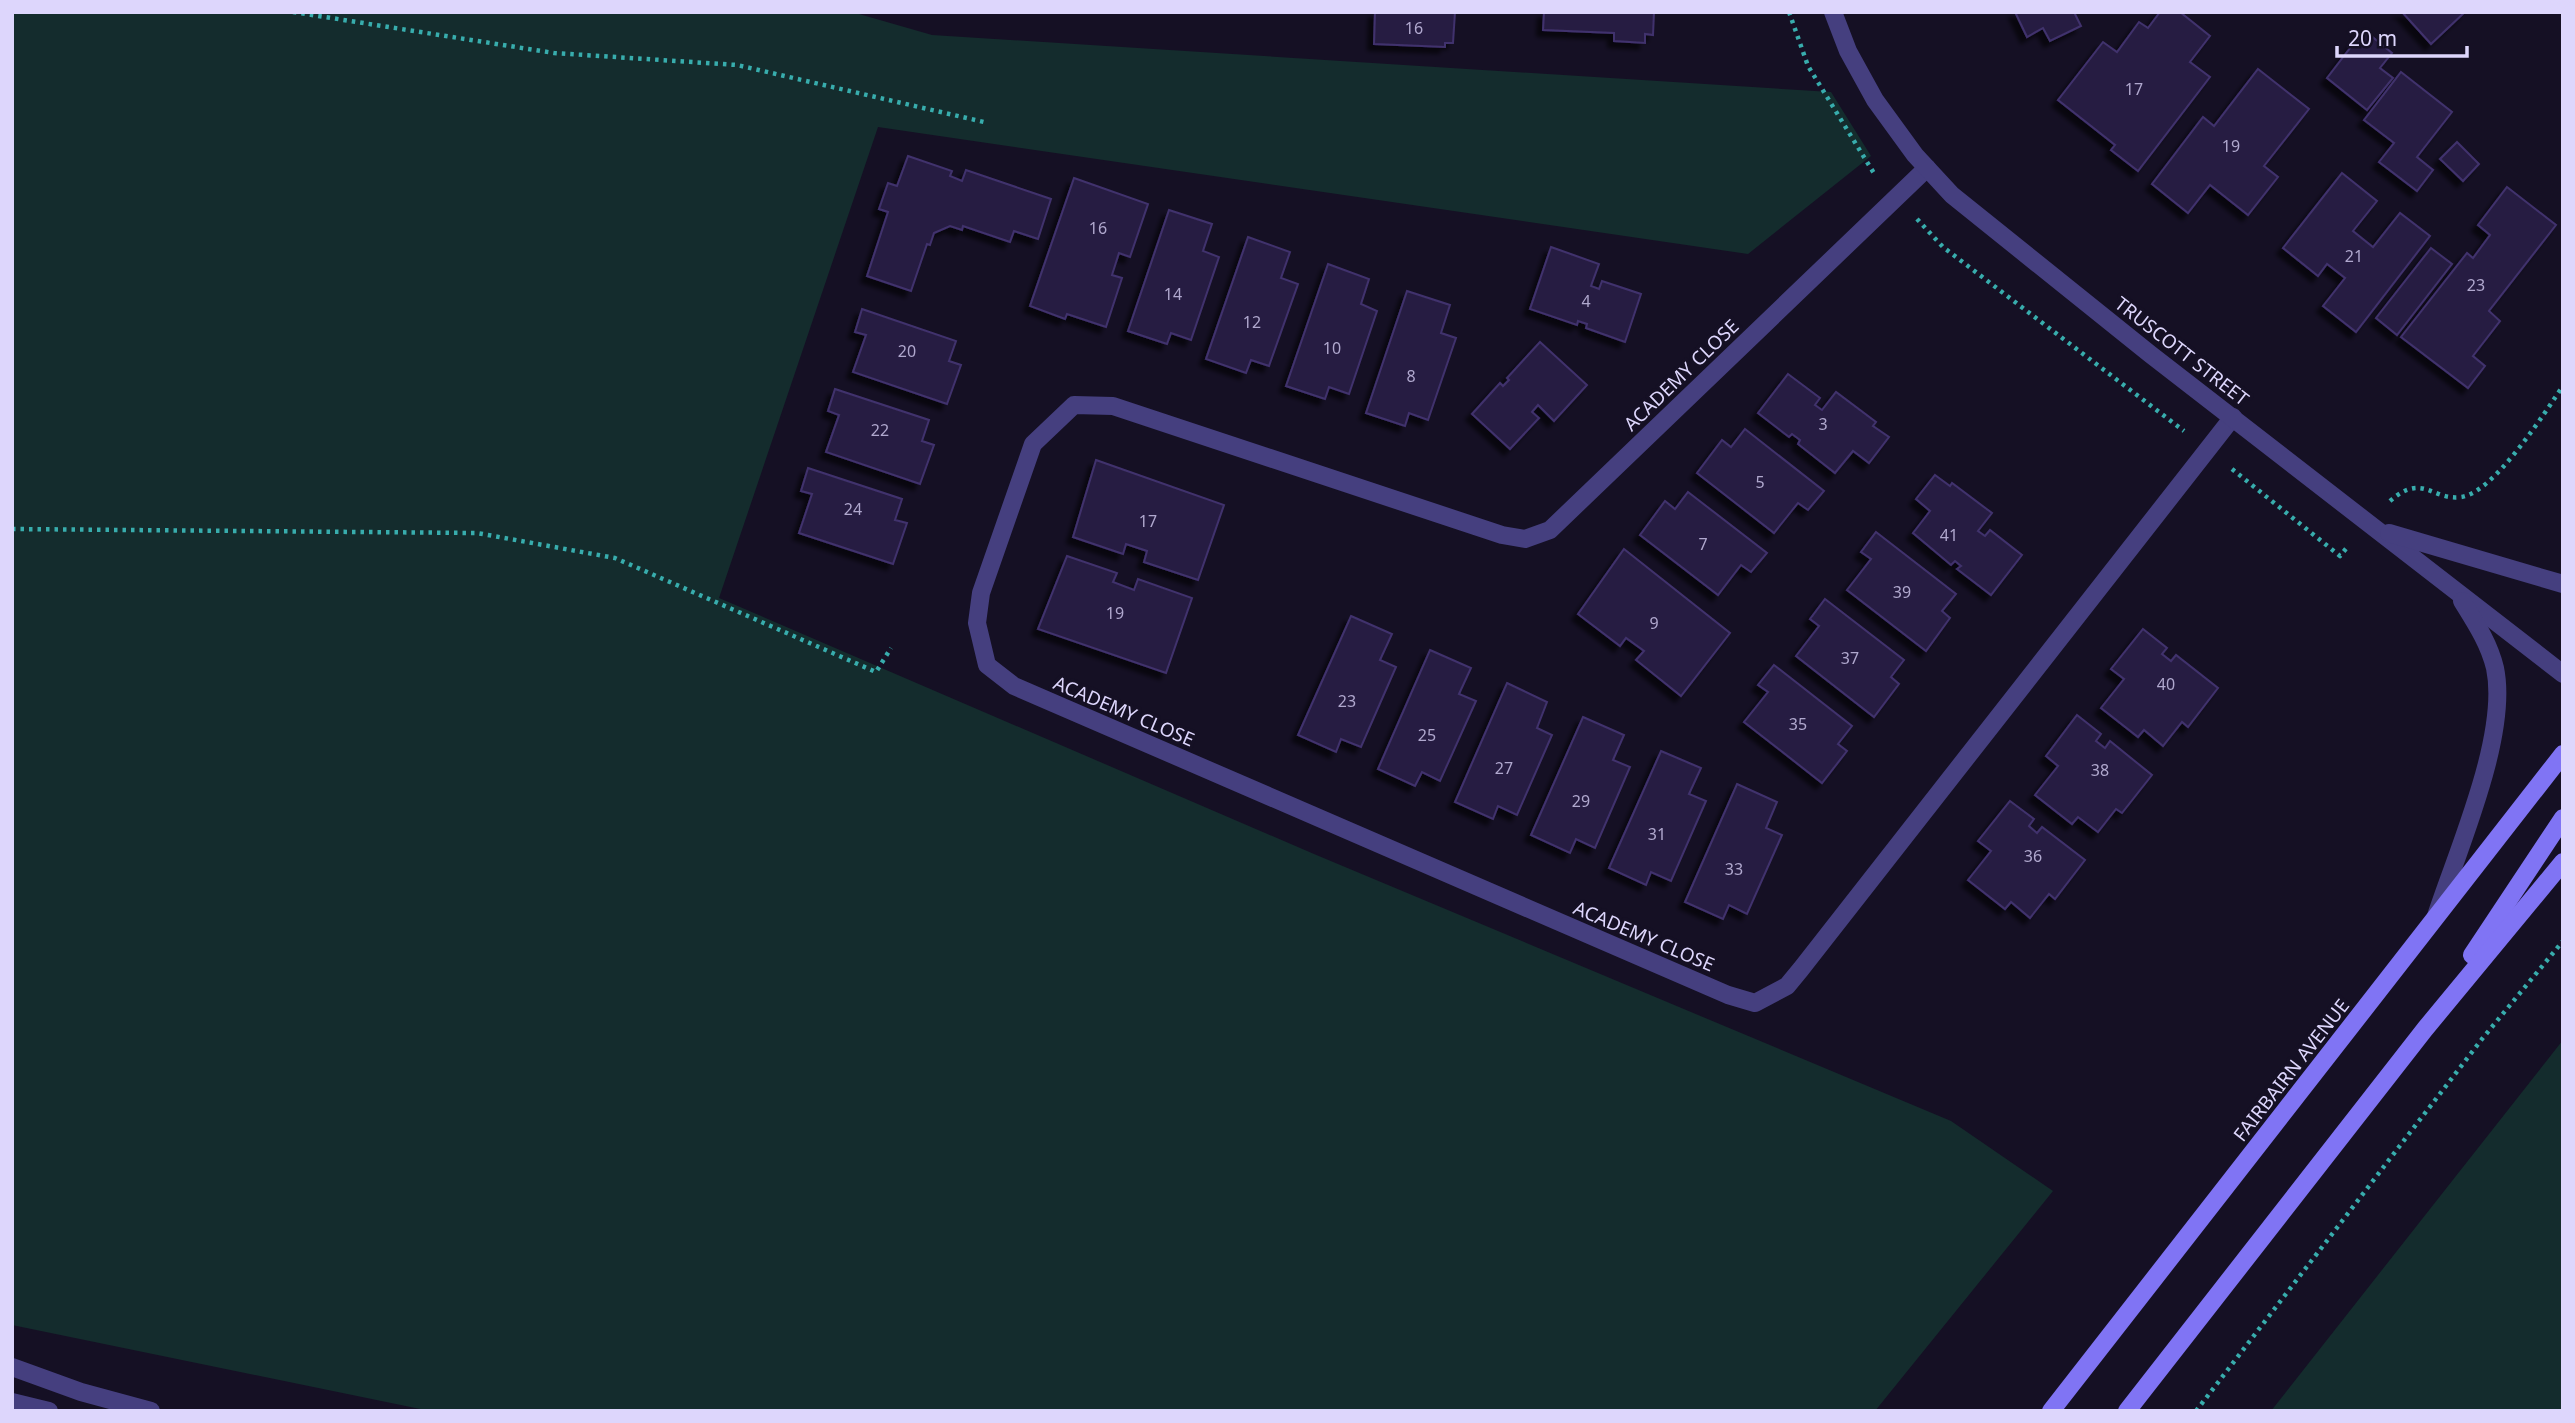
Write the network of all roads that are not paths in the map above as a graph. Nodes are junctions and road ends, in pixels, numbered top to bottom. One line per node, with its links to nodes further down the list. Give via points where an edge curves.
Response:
1 (1833, 12): 2 (street, TRUSCOTT STREET, via 1864,83)
2 (1927, 168): 3 (street, TRUSCOTT STREET, via 1987,224); 3 (street, ACADEMY CLOSE, via 1550,530 1525,539 1113,406 1074,404 1032,444 981,593 977,623 987,665 1014,686 1755,1003 1787,986 1801,969)
3 (2233, 417): 4 (street, TRUSCOTT STREET)
4 (2373, 526): 5 (street); 6 (street, TRUSCOTT STREET)
5 (2563, 583)
6 (2454, 588): 7 (street, TRUSCOTT STREET); 11 (street, via 2490,651 2498,706 2484,770)
7 (2563, 674)
8 (2563, 754): 11 (main road, FAIRBAIRN AVENUE)
9 (2563, 818): 12 (main road)
10 (2563, 862): 12 (main road)
11 (2435, 919): 17 (main road, FAIRBAIRN AVENUE)
12 (2424, 1028): 18 (main road)
13 (12, 1367): 16 (street)
14 (12, 1402): 15 (street)
15 (49, 1411)
16 (151, 1411)
17 (2051, 1411)
18 (2127, 1411)

